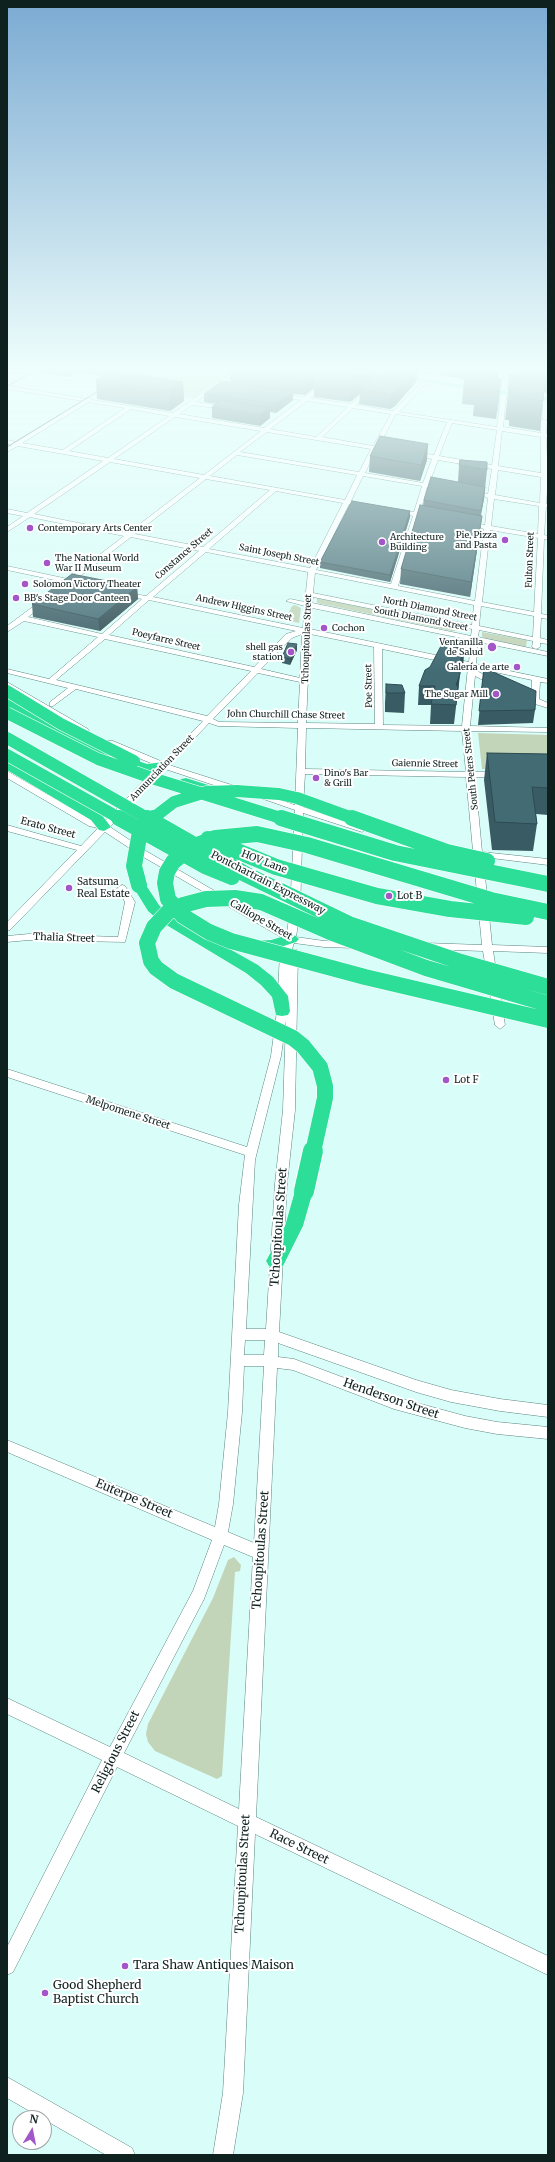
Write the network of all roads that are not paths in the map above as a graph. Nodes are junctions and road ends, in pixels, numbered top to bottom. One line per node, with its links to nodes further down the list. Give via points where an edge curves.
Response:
1 (91, 471): 23 (street)
2 (173, 471): 11 (street)
3 (214, 471): 11 (street)
4 (343, 471): 9 (street)
5 (363, 471): 9 (street, Tchoupitoulas Street)
6 (430, 471): 12 (street)
7 (494, 471): 16 (street, South Peters Street)
8 (517, 471): 10 (street)
9 (362, 474): 12 (street); 17 (street, Tchoupitoulas Street)
10 (546, 476): 19 (street, Fulton Street)
11 (206, 477): 13 (street); 28 (street)
12 (425, 485): 14 (street); 22 (street)
13 (275, 489): 17 (street); 31 (street, Constance Street)
14 (447, 489)
15 (476, 494): 16 (street)
16 (491, 496): 19 (street); 26 (street, South Peters Street)
17 (346, 502): 18 (street); 33 (street, Tchoupitoulas Street)
18 (362, 505)
19 (545, 506): 29 (street, Fulton Street)
20 (393, 510): 22 (street)
21 (7, 511): 23 (street, Saint Joseph Street)
22 (416, 514): 24 (street); 36 (street)
23 (28, 515): 27 (street); 28 (street, Saint Joseph Street)
24 (438, 518)
25 (474, 525): 26 (street)
26 (487, 527): 29 (street); 43 (street, South Peters Street)
27 (7, 530)
28 (129, 535): 31 (street, Saint Joseph Street); 34 (street)
29 (541, 537): 30 (street); 45 (street, Fulton Street)
30 (548, 538)
31 (204, 550): 33 (street, Saint Joseph Street); 41 (street, Constance Street)
32 (7, 568): 34 (street)
33 (312, 571): 36 (street, Saint Joseph Street); 39 (street, Tchoupitoulas Street)
34 (69, 581): 35 (street); 37 (street)
35 (85, 584)
36 (394, 587): 43 (street, Saint Joseph Street)
37 (59, 590)
38 (113, 590): 41 (street, Andrew Higgins Street)
39 (308, 594): 44 (street, Tchoupitoulas Street); 48 (street, North Diamond Street)
40 (48, 598): 47 (street)
41 (148, 598): 50 (street, Andrew Higgins Street); 51 (street, Constance Street)
42 (290, 601): 44 (street, South Diamond Street)
43 (478, 603): 45 (street, Saint Joseph Street); 48 (street, South Peters Street)
44 (308, 605): 50 (street, Tchoupitoulas Street); 52 (street, South Diamond Street)
45 (538, 615): 46 (street, Saint Joseph Street); 53 (street, Fulton Street)
46 (548, 617)
47 (22, 618): 49 (street); 51 (street, Poeyfarre Street)
48 (475, 628): 52 (street, South Peters Street); 53 (street, North Diamond Street)
49 (7, 630)
50 (306, 630): 55 (street, Andrew Higgins Street); 59 (street, Annunciation Street, via 289,636); 63 (street, Tchoupitoulas Street)
51 (104, 636): 59 (street, Poeyfarre Street); 62 (street, Constance Street)
52 (474, 639): 56 (street, South Diamond Street); 58 (street, South Peters Street)
53 (537, 640): 54 (street, North Diamond Street); 56 (street, Fulton Street)
54 (548, 642)
55 (378, 645): 58 (street, Andrew Higgins Street); 76 (street, Poe Street)
56 (536, 651): 57 (street, South Diamond Street)
57 (548, 654)
58 (471, 668): 61 (street, Andrew Higgins Street); 68 (street); 77 (street, South Peters Street)
59 (256, 670): 63 (street, Poeyfarre Street); 73 (street, Annunciation Street)
60 (7, 671): 62 (street, John Churchill Chase Street)
61 (536, 678): 64 (street, Andrew Higgins Street); 68 (street)
62 (51, 681): 66 (street, John Churchill Chase Street)
63 (305, 681): 74 (street, Tchoupitoulas Street)
64 (548, 681)
65 (7, 684): 82 (street, via 97,737)
66 (74, 687): 70 (street); 73 (street, John Churchill Chase Street)
67 (7, 691): 87 (highway, bridge, via 122,757)
68 (535, 701): 71 (street)
69 (7, 702): 82 (highway, via 104,754 146,768)
70 (53, 704)
71 (548, 706)
72 (7, 713): 87 (highway, bridge, via 98,759)
73 (207, 720): 74 (street, John Churchill Chase Street, via 218,724); 82 (street, Annunciation Street)
74 (303, 726): 76 (street, John Churchill Chase Street); 83 (street, Tchoupitoulas Street)
75 (7, 727): 99 (highway, HOV Lane, bridge, via 54,756 186,827 219,844 276,867 344,888 412,903 485,914)
76 (379, 727): 77 (street, John Churchill Chase Street)
77 (466, 728): 78 (street, John Churchill Chase Street); 85 (street, South Peters Street)
78 (548, 730)
79 (7, 738): 100 (highway, Pontchartrain Expressway, bridge, via 247,875)
80 (7, 755): 100 (highway, bridge, via 205,866)
81 (7, 765): 90 (highway, via 96,817)
82 (164, 766): 88 (street); 90 (street, Annunciation Street)
83 (301, 771): 85 (street, Gaiennie Street); 88 (street, Tchoupitoulas Street)
84 (7, 774): 90 (street, Calliope Street, via 92,824)
85 (471, 775): 86 (street, Gaiennie Street); 92 (street, South Peters Street)
86 (510, 776)
87 (237, 803): 95 (highway, bridge, via 395,853)
88 (300, 808): 92 (street, via 420,847); 104 (street, Tchoupitoulas Street)
89 (7, 828): 91 (street, Erato Street)
90 (104, 828): 91 (street, Annunciation Street); 104 (street, Calliope Street)
91 (83, 849): 98 (street, Annunciation Street)
92 (479, 854): 93 (street); 105 (street, South Peters Street)
93 (548, 862)
94 (548, 872): 102 (highway, bridge, via 502,865 448,852 297,798 244,791 206,792 174,802 146,823 140,837 134,866 139,885 153,908)
95 (548, 884)
96 (122, 888): 103 (street, Thalia Street, via 130,902 122,940 29,937)
97 (548, 912): 110 (highway, bridge, via 491,900 300,843 257,834 221,837 190,848 173,862 164,883 168,899 183,916 209,932 231,941 365,977)
98 (22, 914): 101 (street, Annunciation Street); 103 (street, Annunciation Street)
99 (548, 919)
100 (349, 924): 107 (highway, Pontchartrain Expressway, bridge, via 462,962)
101 (7, 928)
102 (194, 935): 104 (highway, via 242,947); 109 (highway, via 252,968 267,980 280,996)
103 (8, 940)
104 (291, 943): 105 (street, Calliope Street); 109 (street, Tchoupitoulas Street, via 285,953); 114 (street, Tchoupitoulas Street, via 294,953 289,1110)
105 (487, 948): 106 (street, Calliope Street); 111 (street, South Peters Street)
106 (548, 950)
107 (548, 987)
108 (548, 1004): 114 (highway, bridge, via 426,968 254,901 206,898 168,912 154,926 147,943 149,957 156,968 174,981 293,1038 304,1046 320,1067 325,1098 304,1191 294,1226)
109 (282, 1011): 113 (street, Tchoupitoulas Street, via 276,1056)
110 (548, 1020)
111 (500, 1025)
112 (7, 1073): 113 (street, Melpomene Street)
113 (250, 1152): 115 (street, Tchoupitoulas Street)
114 (276, 1261): 116 (street, Tchoupitoulas Street)
115 (238, 1334): 116 (street, Henderson Street); 117 (street, Tchoupitoulas Street)
116 (272, 1335): 118 (street, Tchoupitoulas Street); 119 (street, Henderson Street, via 451,1396)
117 (237, 1360): 118 (street, Henderson Street); 122 (street, Tchoupitoulas Street, via 235,1412 226,1504)
118 (271, 1361): 120 (street, Henderson Street, via 294,1365 428,1414 497,1428); 123 (street, Tchoupitoulas Street)
119 (548, 1411)
120 (548, 1433)
121 (7, 1446): 122 (street, Euterpe Street)
122 (220, 1536): 123 (street, Euterpe Street); 125 (street, Religious Street, via 199,1594)
123 (260, 1553): 126 (street, Tchoupitoulas Street)
124 (7, 1706): 125 (street, Race Street)
125 (113, 1757): 126 (street, Race Street); 127 (street, Religious Street)
126 (246, 1822): 128 (street, Race Street); 131 (street, Tchoupitoulas Street, via 233,2093)
127 (7, 1966)
128 (548, 1966)
129 (7, 2087): 130 (street)
130 (124, 2155)
131 (223, 2155)

